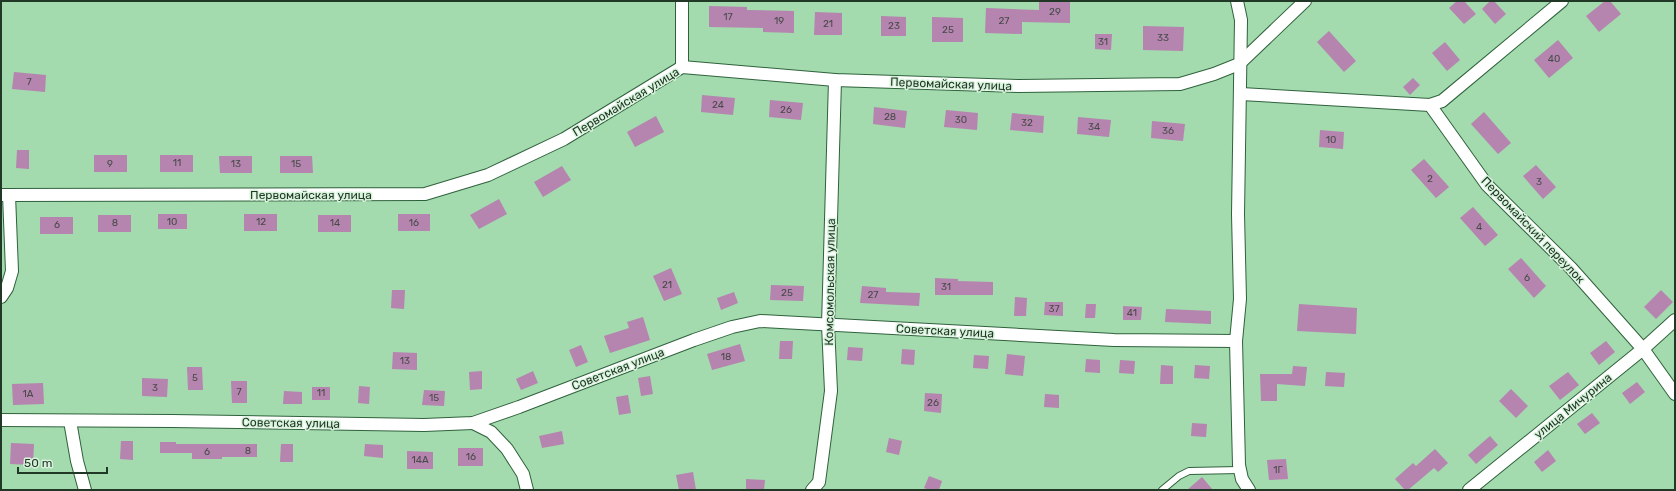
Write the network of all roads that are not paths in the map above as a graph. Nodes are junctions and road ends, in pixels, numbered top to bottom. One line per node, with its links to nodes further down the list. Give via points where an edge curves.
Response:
1 (682, 1): 6 (street)
2 (1237, 1): 5 (street, via 1242,20)
3 (1305, 1): 5 (street, Первомайская улица)
4 (1562, 1): 9 (street, via 1442,101)
5 (1240, 64): 7 (street, Первомайская улица, via 1180,84 1019,86); 8 (street)
6 (682, 67): 7 (street, Первомайская улица); 10 (street, Первомайская улица, via 564,139 488,175 426,194)
7 (835, 80): 13 (street, Комсомольская улица)
8 (1241, 94): 9 (street); 14 (street, via 1238,214 1240,299)
9 (1430, 105): 15 (street, Первомайский переулок, via 1487,185 1571,268)
10 (5, 195): 11 (street, via 12,271 7,288)
11 (1, 297)
12 (1675, 320): 15 (street, улица Мичурина)
13 (828, 325): 14 (street, Советская улица, via 1114,340); 19 (street, Советская улица, via 760,322 732,327); 21 (street, Комсомольская улица, via 831,391)
14 (1236, 341): 20 (street)
15 (1643, 349): 16 (street, Первомайский переулок); 26 (street, улица Мичурина)
16 (1675, 394)
17 (1, 420): 18 (street, Советская улица)
18 (70, 421): 19 (street, Советская улица, via 424,425); 22 (street)
19 (473, 423): 23 (street, via 491,432 507,449 523,474)
20 (1239, 470): 24 (lane, via 1189,471); 25 (street)
21 (817, 487)
22 (85, 490)
23 (527, 490)
24 (1162, 490)
25 (1249, 490)
26 (1469, 490)

